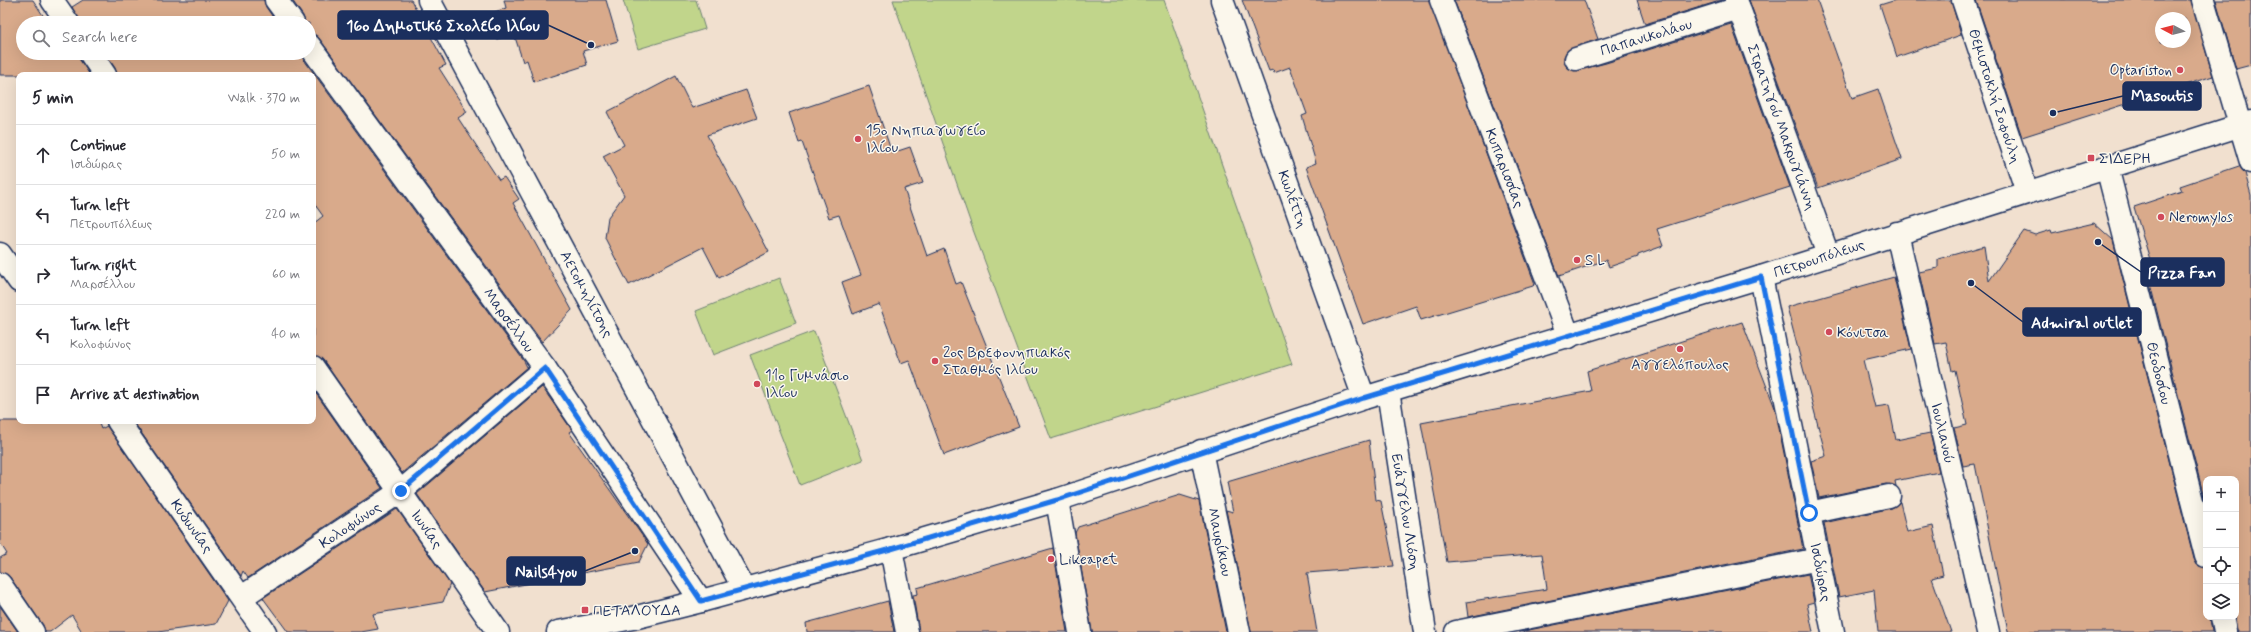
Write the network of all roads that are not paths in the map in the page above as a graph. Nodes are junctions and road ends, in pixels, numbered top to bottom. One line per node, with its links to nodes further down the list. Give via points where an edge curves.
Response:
1 (52, 0): 9 (street)
2 (276, 0): 10 (street)
3 (429, 0): 39 (street, Αετομηλίτσης)
4 (1222, 0): 28 (street, Κωλέττη)
5 (1441, 0): 24 (street, Κυπαρισσίας)
6 (1963, 0): 18 (street, Θεμιστοκλή Σοφούλη)
7 (2203, 0): 15 (street)
8 (1738, 4): 12 (street, Παπανικολάου); 21 (street, Στρατηγού Μακρυγιάννη)
9 (63, 16)
10 (288, 16)
11 (316, 55): 25 (street, Μαρσέλλου)
12 (1576, 59)
13 (95, 60): 14 (street)
14 (103, 72)
15 (2246, 124): 16 (street); 17 (street, Πετρουπόλεως)
16 (2251, 162)
17 (2107, 167): 18 (street, Πετρουπόλεως); 35 (street, Θεοδοσίου)
18 (2027, 192): 19 (street, Πετρουπόλεως)
19 (1897, 233): 21 (street, Πετρουπόλεως); 54 (street, Ιουλιανού)
20 (0, 254): 22 (street)
21 (1828, 255): 23 (street, Πετρουπόλεως)
22 (16, 276)
23 (1761, 277): 24 (street, Πετρουπόλεως); 34 (street, Ισιδώρας)
24 (1569, 336): 27 (street, Πετρουπόλεως)
25 (545, 368): 31 (street, Κολοφώνος); 41 (street, Μαρσέλλου)
26 (316, 371): 31 (street, Ιωνίας)
27 (1388, 391): 28 (street, Πετρουπόλεως); 51 (street, Ευάγγελου Λιόση)
28 (1364, 398): 30 (street, Πετρουπόλεως)
29 (120, 424): 40 (street, Κυδωνίας)
30 (1202, 452): 33 (street, Πετρουπόλεως); 50 (street, Μαυρίκιου)
31 (401, 491): 40 (street, Κολοφώνος); 46 (street, Ιωνίας)
32 (1889, 496): 34 (street)
33 (1057, 500): 36 (street, Πετρουπόλεως); 49 (street)
34 (1809, 513): 37 (street, Ισιδώρας)
35 (2204, 548)
36 (891, 549): 39 (street, Πετρουπόλεως); 48 (street)
37 (1819, 559): 52 (street); 53 (street, Ισιδώρας)
38 (0, 584): 44 (street)
39 (744, 589): 41 (street, Πετρουπόλεως)
40 (242, 597): 45 (street, Κυδωνίας)
41 (701, 601): 43 (street, Πετρουπόλεως)
42 (2223, 620): 55 (street)
43 (634, 625): 47 (street, Πετρουπόλεως)
44 (33, 632)
45 (265, 632)
46 (498, 632)
47 (558, 632)
48 (907, 632)
49 (1080, 632)
50 (1239, 632)
51 (1425, 632)
52 (1456, 632)
53 (1833, 632)
54 (1988, 632)
55 (2225, 632)

